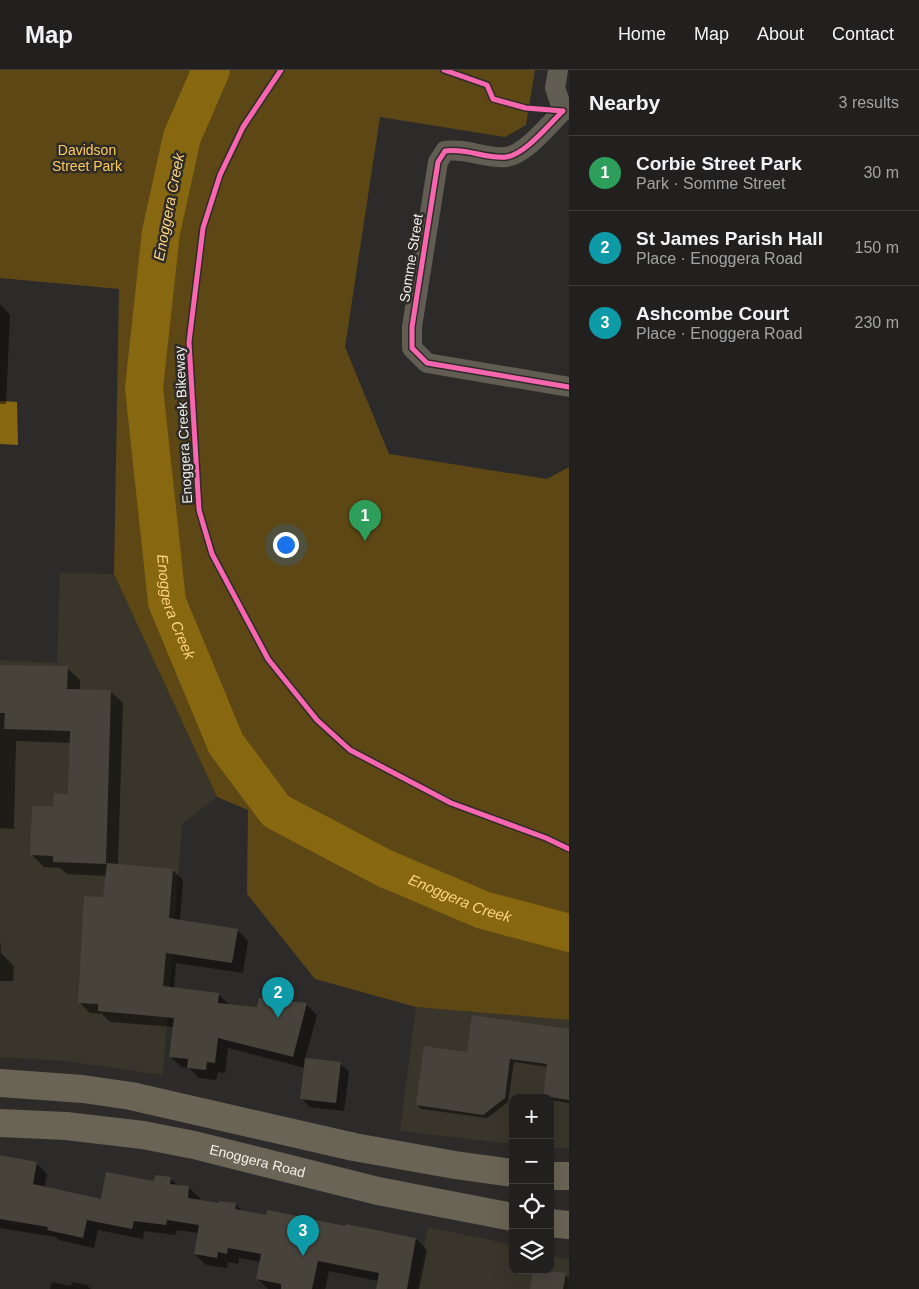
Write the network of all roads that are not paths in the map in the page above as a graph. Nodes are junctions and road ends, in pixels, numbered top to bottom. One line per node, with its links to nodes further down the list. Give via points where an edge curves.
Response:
1 (558, 70): 2 (street, via 555,88)
2 (566, 112): 3 (street, Somme Street, via 521,152 506,157 458,149 445,151 438,162 412,327 412,348 427,363)
3 (569, 387)
4 (0, 1083): 6 (main road, via 131,1096 337,1144)
5 (0, 1123): 9 (main road, Enoggera Road, via 66,1126 143,1135 378,1191)
6 (509, 1172)
7 (554, 1176): 8 (main road)
8 (569, 1176)
9 (509, 1216)
10 (554, 1224): 11 (main road)
11 (569, 1226)

